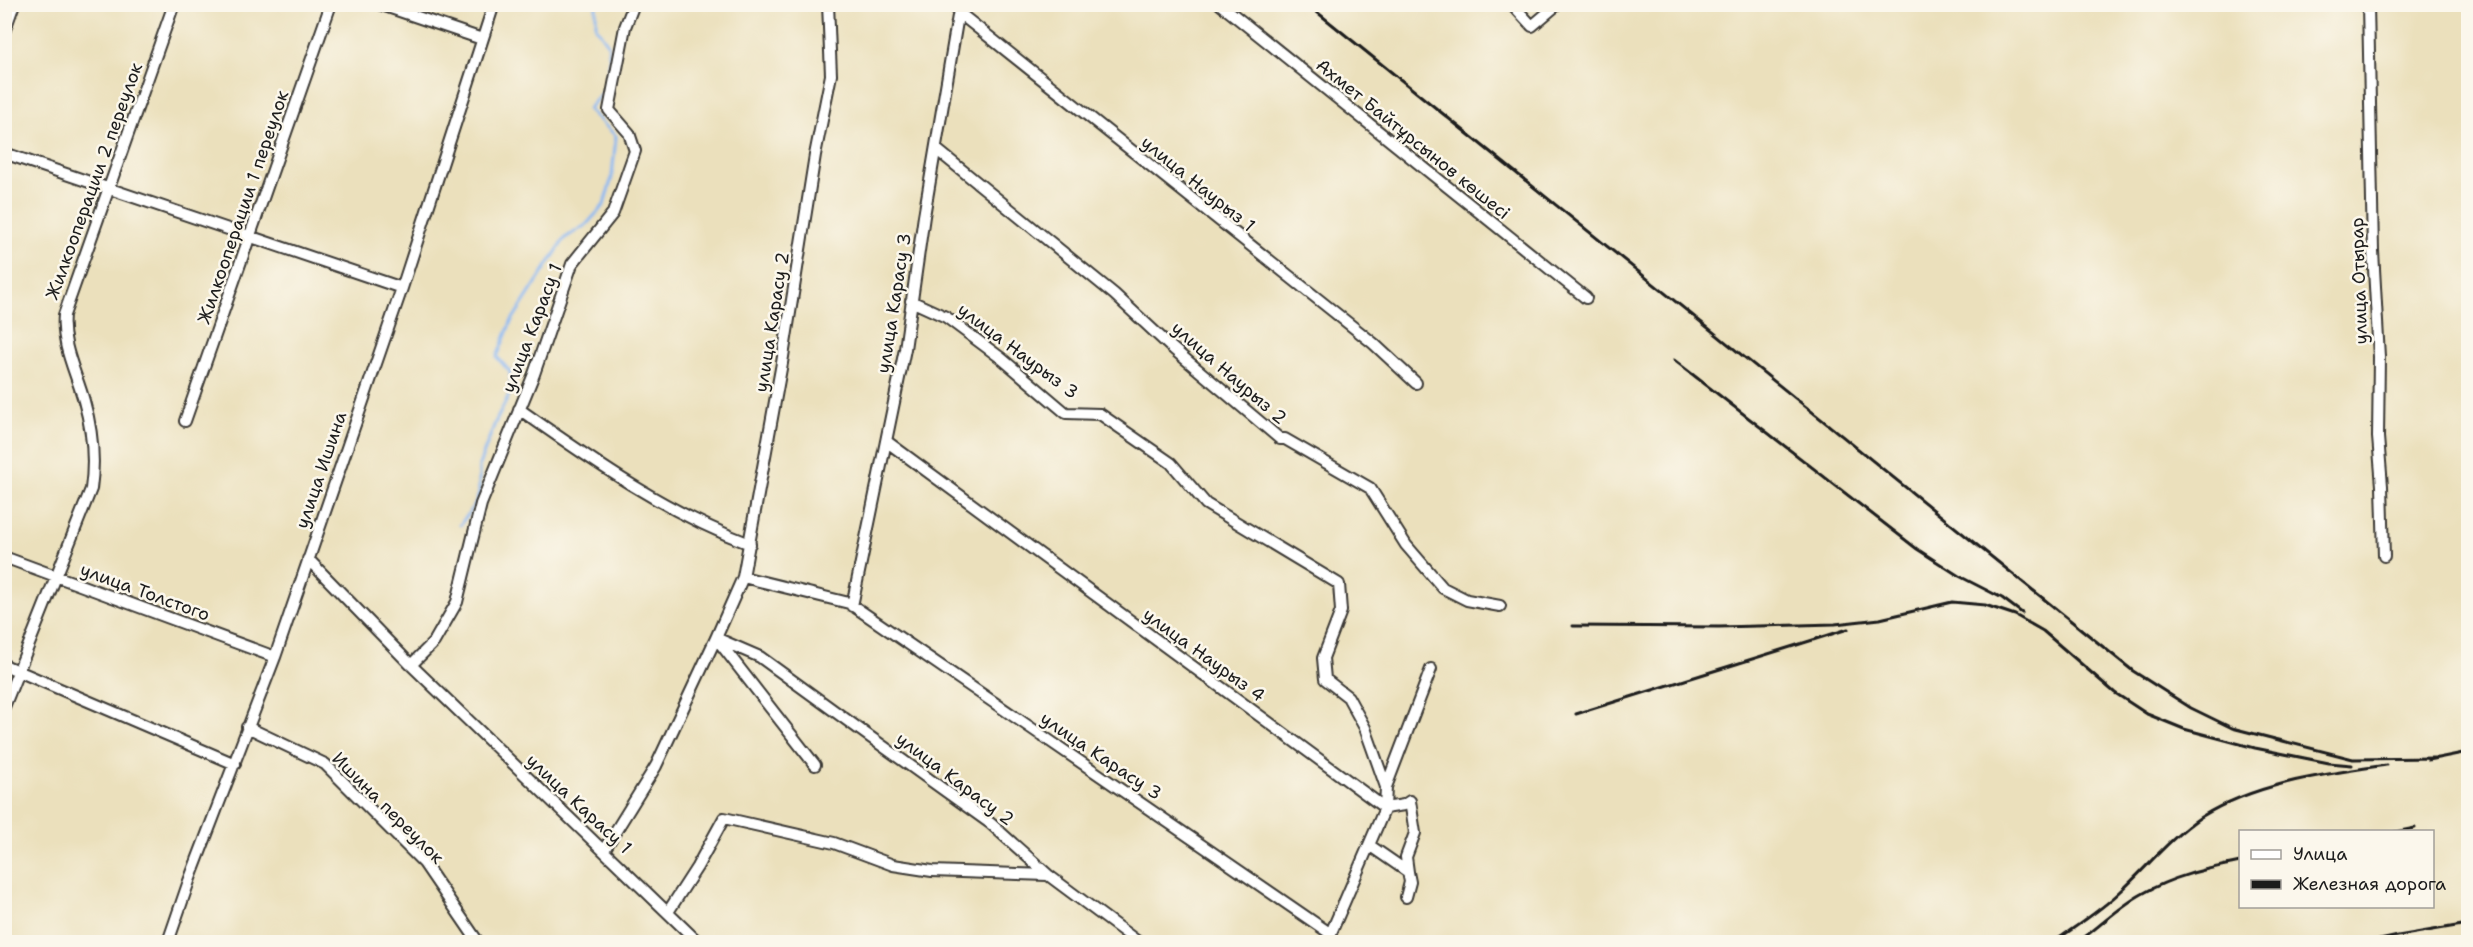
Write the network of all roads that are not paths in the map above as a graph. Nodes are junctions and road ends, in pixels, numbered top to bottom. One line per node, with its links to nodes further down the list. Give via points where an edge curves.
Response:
1 (14, 4): 13 (street)
2 (174, 4): 17 (street, Жилкооперации 2 переулок)
3 (331, 4): 18 (street, Жилкооперации 1 переулок)
4 (379, 4): 14 (street)
5 (494, 4): 14 (street, улица Ишина)
6 (634, 4): 23 (street, улица Карасу 1, via 625,27 609,110 628,133 635,151 613,213 572,264)
7 (828, 4): 26 (street, улица Карасу 2, via 831,75)
8 (1220, 4): 20 (street, Ахмет Байтұрсынов көшесі)
9 (1512, 4): 10 (street, via 1532,26)
10 (1558, 4)
11 (2368, 4): 27 (street, улица Отырар)
12 (959, 8): 15 (street, улица Карасу 3); 22 (street, улица Наурыз 1, via 1373,343)
13 (4, 32)
14 (482, 39): 19 (street, улица Ишина)
15 (936, 149): 21 (street, улица Карасу 3); 33 (street, улица Наурыз 2, via 1114,294 1280,439 1370,488 1406,545 1443,588 1467,600)
16 (4, 153): 17 (street)
17 (110, 189): 18 (street); 30 (street, Жилкооперации 2 переулок, via 64,315 65,341 85,404 94,466 91,489)
18 (250, 238): 19 (street); 24 (street, Жилкооперации 1 переулок)
19 (402, 288): 29 (street, улица Ишина)
20 (1586, 298)
21 (911, 301): 25 (street, улица Карасу 3); 44 (street, улица Наурыз 3, via 946,317 1066,413 1100,414 1171,463 1206,504 1339,584 1341,611 1323,658 1325,679 1348,698 1365,728)
22 (1416, 383)
23 (519, 409): 26 (street, via 589,459 658,501); 37 (street, улица Карасу 1, via 481,504 457,602 434,642)
24 (185, 421)
25 (886, 441): 32 (street, улица Карасу 3); 45 (street, улица Наурыз 4)
26 (750, 544): 31 (street, улица Карасу 2)
27 (2384, 556)
28 (4, 557): 30 (street, улица Толстого)
29 (308, 559): 35 (street, улица Ишина); 37 (street, улица Карасу 1)
30 (56, 577): 35 (street, улица Толстого); 39 (street, Жилкооперации 2 переулок)
31 (743, 577): 32 (street, улица Карасу 3); 34 (street, улица Карасу 2)
32 (852, 606): 52 (street, улица Карасу 3)
33 (1500, 606)
34 (716, 639): 43 (street); 47 (street, улица Карасу 2, via 656,766); 49 (street, улица Карасу 2, via 760,657 990,823)
35 (275, 657): 41 (street, улица Ишина)
36 (4, 665): 39 (street)
37 (411, 665): 47 (street, улица Карасу 1)
38 (1431, 669): 44 (street)
39 (19, 671): 40 (street, Жилкооперации 2 переулок); 42 (street)
40 (4, 707)
41 (248, 727): 42 (street, улица Ишина); 54 (street, Ишина переулок, via 325,764 424,863)
42 (235, 764): 53 (street, улица Ишина)
43 (815, 765)
44 (1386, 787): 45 (street)
45 (1385, 808): 46 (street); 48 (street, via 1410,801 1415,833 1406,857)
46 (1369, 845): 48 (street); 52 (street)
47 (604, 850): 51 (street, улица Карасу 1)
48 (1408, 872): 50 (street)
49 (1048, 875): 51 (street, via 932,871 893,865 834,843 724,818); 56 (street, улица Карасу 2)
50 (1406, 897)
51 (668, 912): 55 (street, улица Карасу 1)
52 (1329, 938)
53 (168, 942)
54 (478, 942)
55 (698, 942)
56 (1138, 942)

